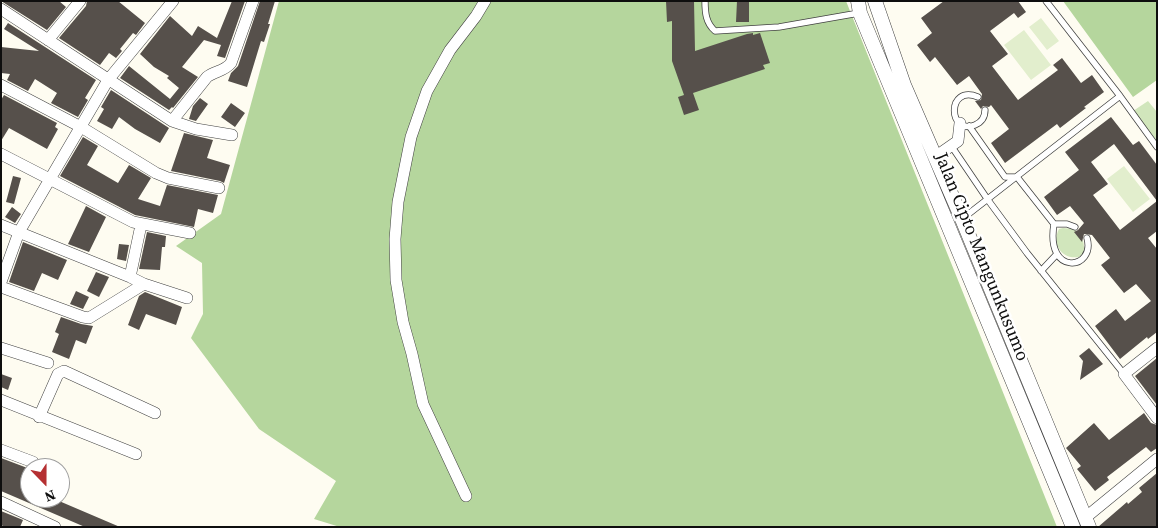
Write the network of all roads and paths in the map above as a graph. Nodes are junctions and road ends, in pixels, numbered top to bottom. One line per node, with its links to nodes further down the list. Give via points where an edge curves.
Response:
1 (80, 1): 10 (street)
2 (173, 1): 11 (street)
3 (253, 1): 16 (street, via 232,64 207,77)
4 (485, 1): 59 (street, via 450,50 427,91 411,136 398,202 395,238 396,280 423,404)
5 (705, 1): 8 (lane, via 705,15 715,31 779,27)
6 (875, 1): 23 (street, Jalan Cipto Mangunkusumo, via 904,85)
7 (1046, 1): 13 (lane)
8 (859, 7): 49 (street, Jalan Cipto Mangunkusumo)
9 (1, 9): 10 (street)
10 (48, 40): 11 (street)
11 (108, 80): 16 (street); 18 (street)
12 (1, 85): 18 (street)
13 (1120, 96): 20 (lane); 24 (lane)
14 (978, 97): 17 (lane, via 960,98 954,106 955,116)
15 (986, 110): 17 (lane, via 981,122 973,126)
16 (172, 121): 19 (street)
17 (964, 125): 21 (street); 26 (lane)
18 (81, 127): 25 (street); 28 (street, via 156,174)
19 (232, 135)
20 (1157, 146)
21 (952, 147): 23 (street); 29 (lane)
22 (1, 154): 25 (street)
23 (935, 157): 30 (street, Jalan Cipto Mangunkusumo)
24 (1018, 177): 26 (lane); 27 (lane); 31 (lane)
25 (49, 178): 33 (street); 35 (street)
26 (1006, 178): 27 (lane)
27 (1007, 185): 29 (lane)
28 (219, 188)
29 (988, 200): 30 (lane); 39 (lane)
30 (962, 220): 48 (street, Jalan Cipto Mangunkusumo)
31 (1054, 224): 34 (lane); 38 (lane, via 1052,241)
32 (1, 225): 35 (street)
33 (141, 225): 36 (street); 41 (street)
34 (1075, 227)
35 (19, 232): 40 (street); 41 (street)
36 (190, 233)
37 (1087, 238): 38 (lane, via 1088,249 1080,261 1069,263)
38 (1057, 254): 39 (lane)
39 (1041, 271): 50 (lane)
40 (2, 277)
41 (130, 277): 42 (street)
42 (144, 284): 43 (street, via 89,318); 44 (street)
43 (1, 286)
44 (187, 298)
45 (1, 348): 47 (street)
46 (1157, 348): 50 (street)
47 (48, 363)
48 (1023, 367): 49 (street); 61 (street, Jalan Cipto Mangunkusumo)
49 (1009, 373): 63 (street, Jalan Cipto Mangunkusumo)
50 (1124, 374): 54 (street)
51 (1, 400): 53 (street)
52 (155, 413): 53 (street, via 64,372 58,374)
53 (39, 416): 56 (street)
54 (1157, 418)
55 (1, 450): 57 (street)
56 (136, 454)
57 (22, 458)
58 (1157, 459): 61 (street)
59 (466, 496)
60 (1, 502): 62 (street)
61 (1087, 522)
62 (55, 527)
63 (1073, 527)

